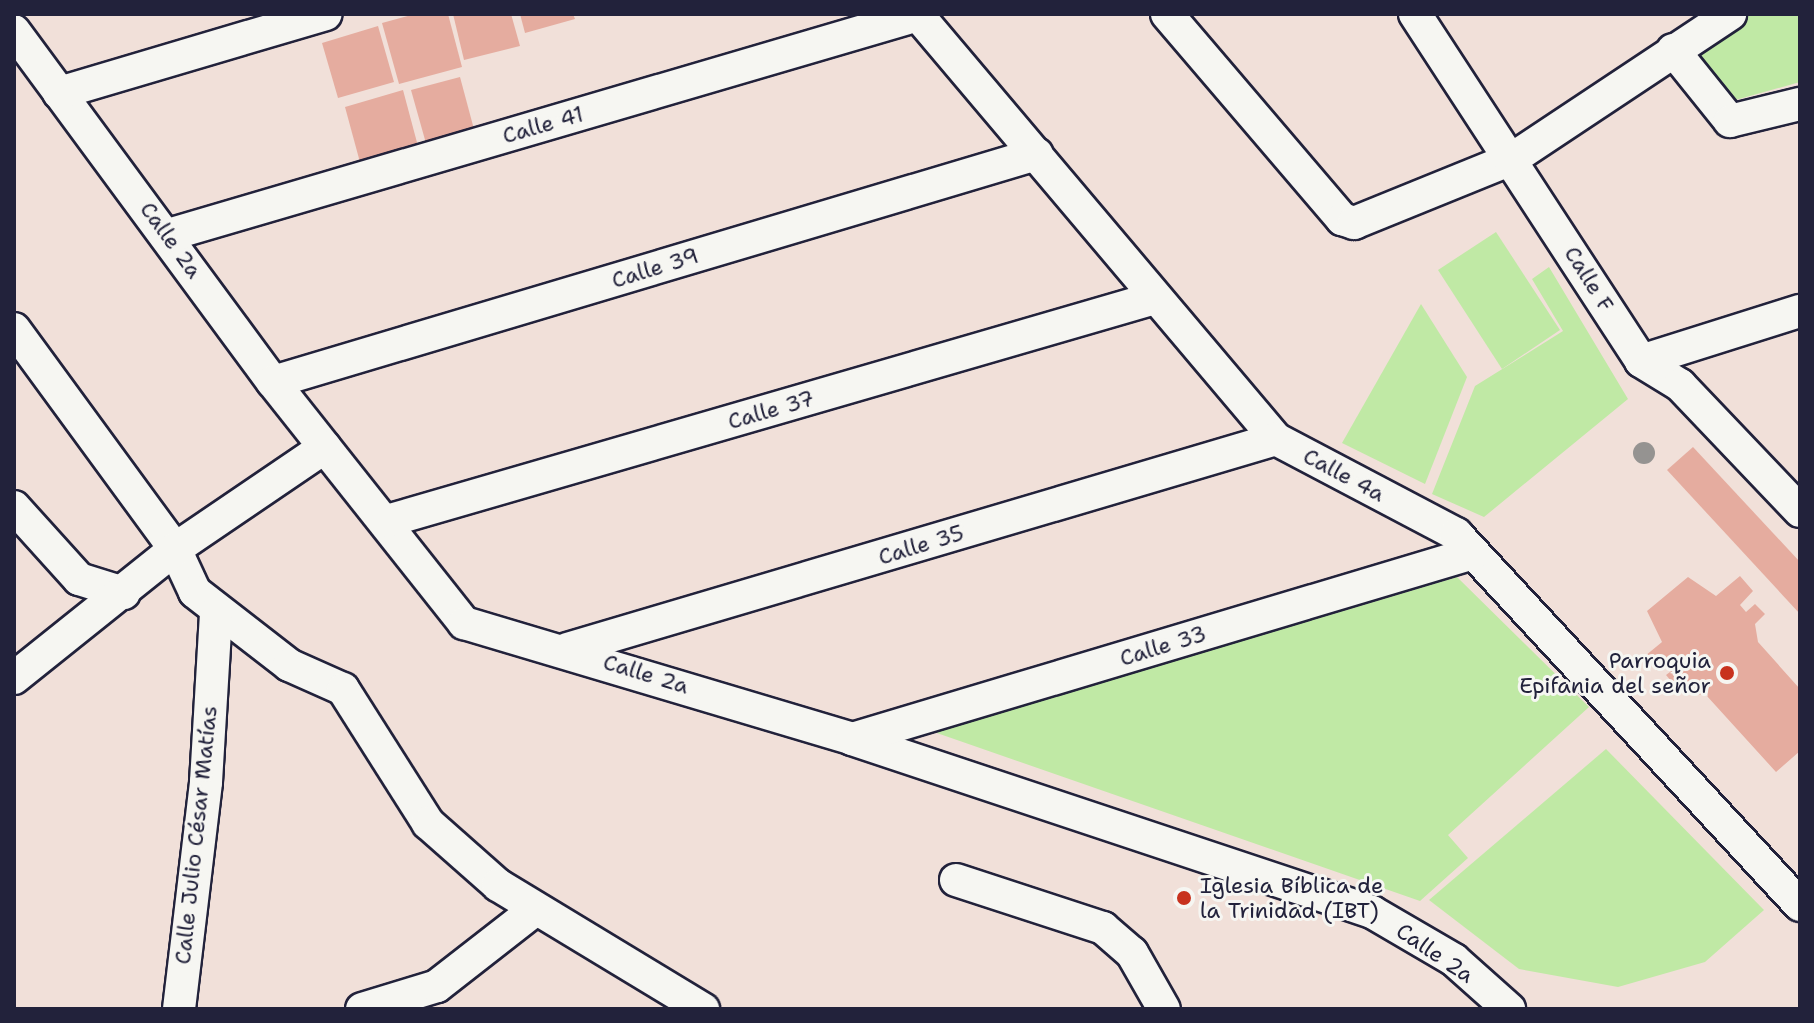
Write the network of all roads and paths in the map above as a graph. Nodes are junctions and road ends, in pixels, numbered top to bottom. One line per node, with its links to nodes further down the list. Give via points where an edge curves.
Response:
1 (326, 14): 8 (street)
2 (918, 14): 10 (street, Calle 4a); 12 (street, Calle 41)
3 (1167, 14): 11 (street, via 1342,219 1354,223)
4 (1415, 14): 11 (street, Calle F)
5 (1730, 14): 7 (street)
6 (14, 31): 8 (street, Calle 2a)
7 (1673, 50): 9 (street, via 1730,121); 11 (street)
8 (59, 93): 12 (street, Calle 2a)
9 (1800, 104)
10 (1037, 154): 13 (street, Calle 4a); 17 (street, Calle 39)
11 (1512, 159): 16 (street, Calle F)
12 (168, 235): 17 (street, Calle 2a)
13 (1155, 298): 18 (street, Calle 4a); 21 (street, Calle 37)
14 (1800, 311): 16 (street)
15 (14, 329): 23 (street)
16 (1641, 361): 20 (street, Calle F, via 1680,385)
17 (273, 382): 19 (street, Calle 2a)
18 (1276, 439): 24 (street, Calle 4a, via 1456,534); 27 (street, Calle 35)
19 (325, 447): 21 (street, Calle 2a); 23 (street)
20 (1800, 511)
21 (387, 521): 27 (street, Calle 2a, via 464,623)
22 (18, 522): 25 (street, via 79,579)
23 (175, 549): 25 (street); 26 (street, via 178,566)
24 (1473, 553): 29 (street, Calle 33); 31 (street, Calle 4a)
25 (124, 593): 28 (street)
26 (216, 612): 32 (street, via 289,665 343,689 428,823); 33 (street, Calle Julio César Matías, via 206,782)
27 (567, 649): 29 (street, Calle 2a)
28 (14, 678)
29 (852, 739): 37 (street, Calle 2a, via 1372,912 1454,960)
30 (956, 880): 36 (street, via 1103,928 1132,953)
31 (1794, 887)
32 (536, 909): 34 (street, via 437,986); 35 (street)
33 (179, 1009)
34 (362, 1009)
35 (703, 1009)
36 (1164, 1009)
37 (1509, 1009)

